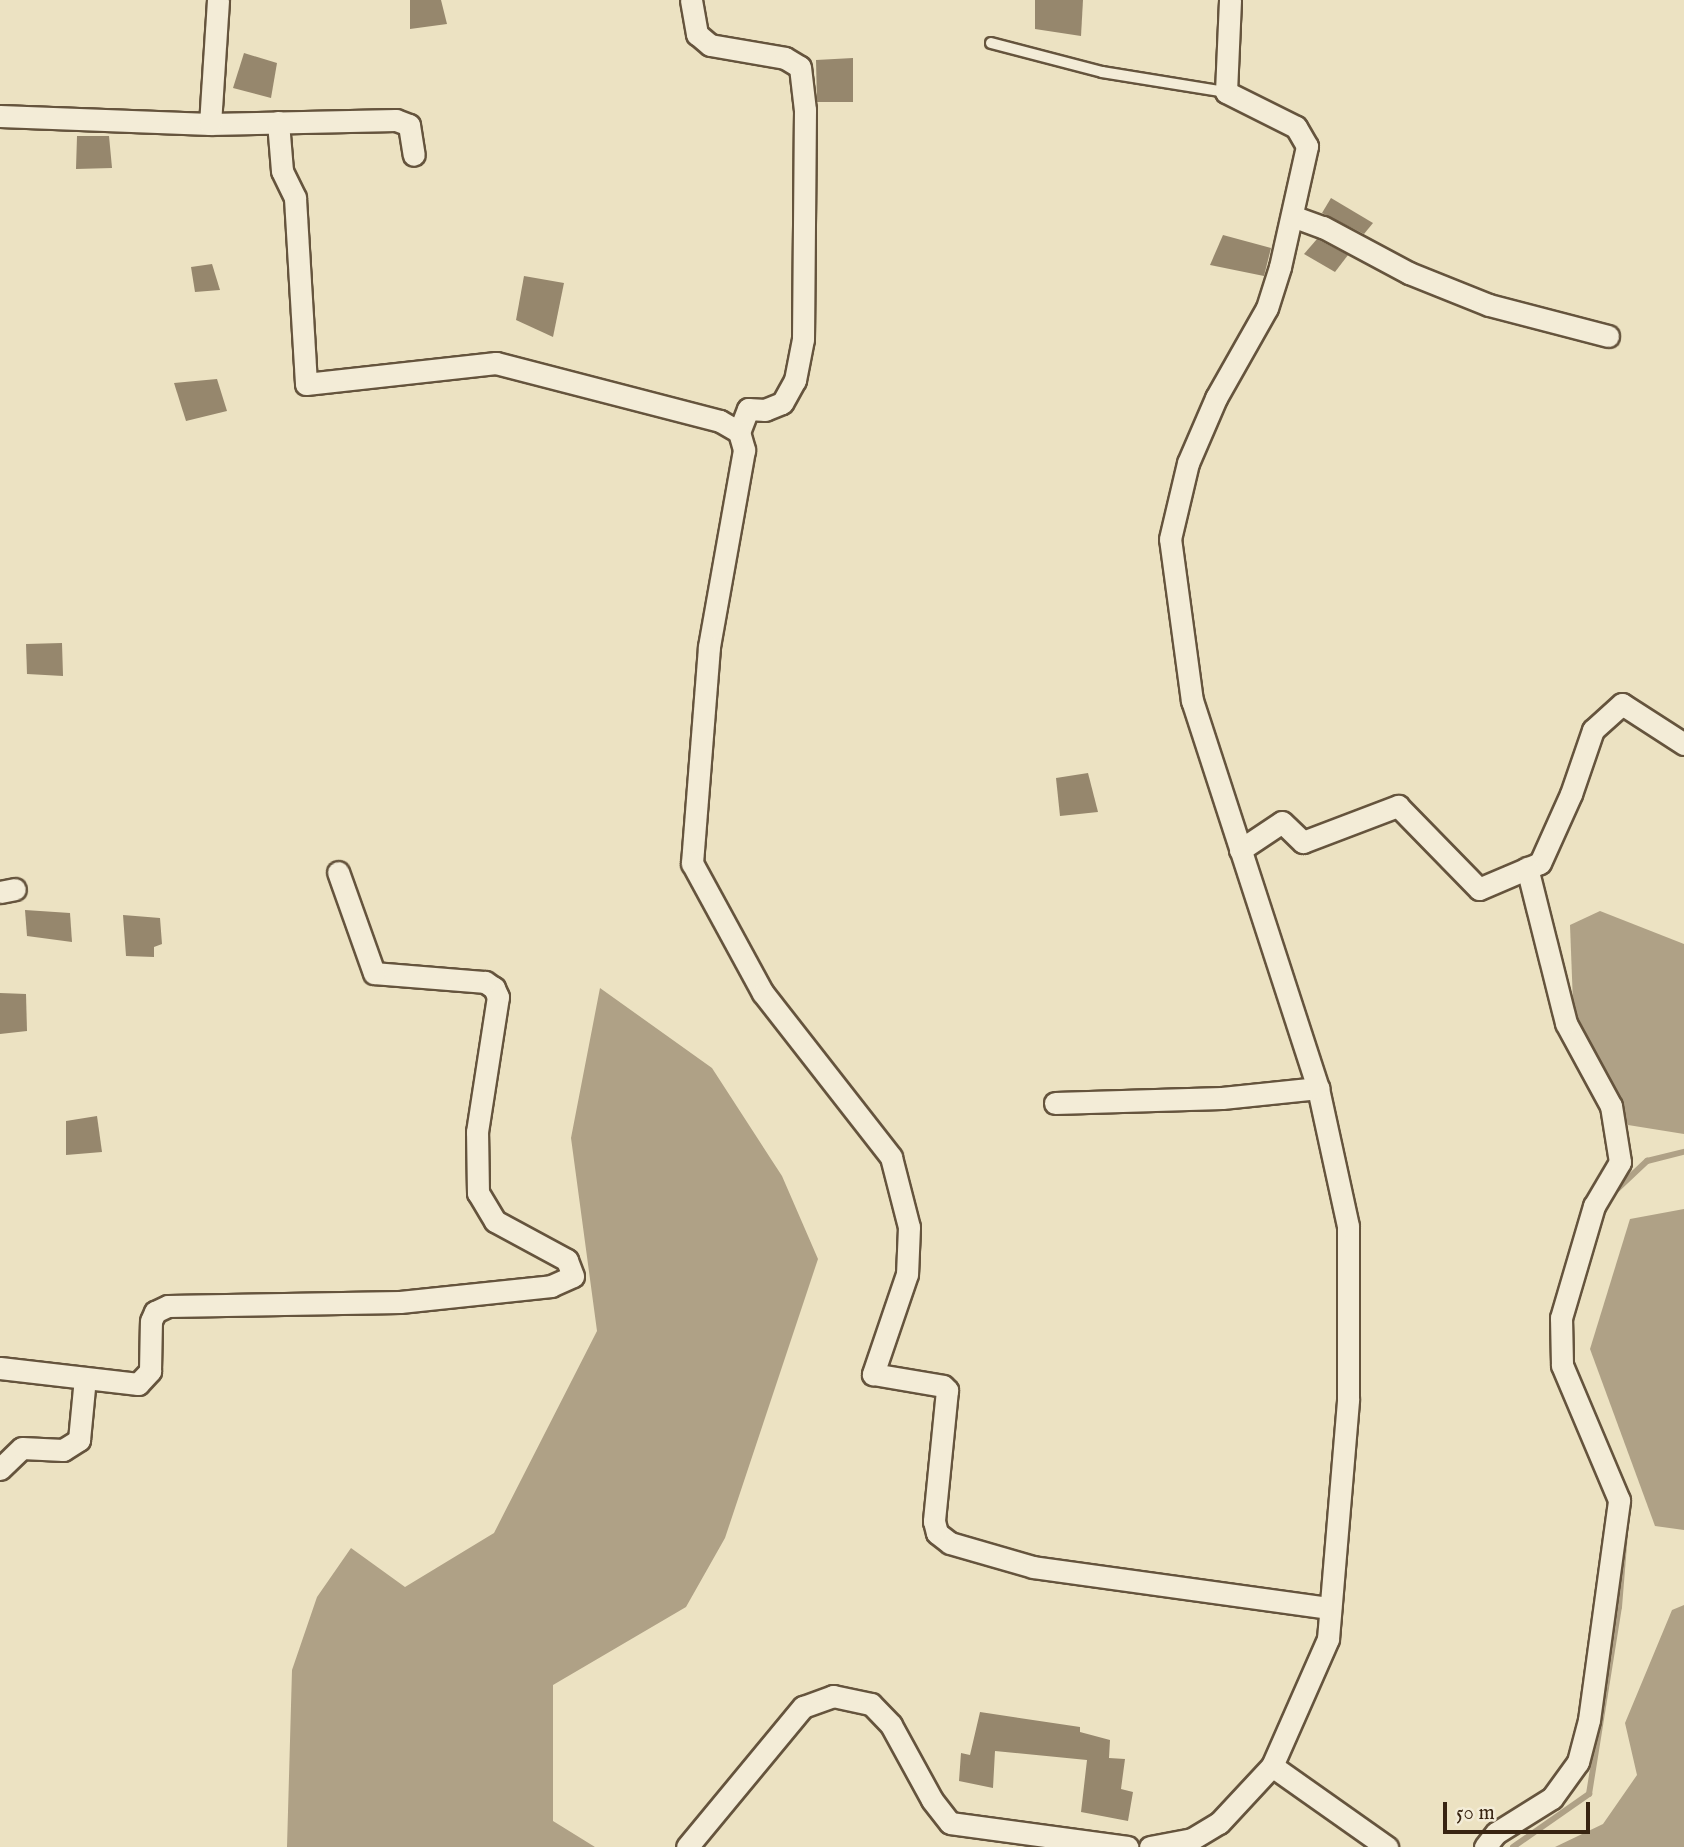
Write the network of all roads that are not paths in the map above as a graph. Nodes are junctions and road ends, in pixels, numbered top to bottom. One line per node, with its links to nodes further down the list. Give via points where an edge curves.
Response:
1 (218, 0): 8 (street)
2 (691, 0): 12 (street, via 697,34 710,45 785,58 800,67 806,110 803,339 795,380 782,403 765,410 748,409)
3 (1230, 0): 5 (street)
4 (991, 43): 5 (lane, via 1102,72)
5 (1226, 92): 10 (street, via 1296,127 1307,146)
6 (0, 116): 8 (street)
7 (278, 122): 8 (street); 9 (street, via 403,121 409,125); 12 (street, via 282,171 295,198 306,384 496,363 720,421)
8 (211, 124)
9 (414, 155)
10 (1292, 216): 11 (street, via 1323,227 1409,273 1489,305); 14 (street, via 1266,308 1216,398 1188,463 1170,539 1192,701)
11 (1608, 336)
12 (739, 432): 22 (street, via 744,450 709,647 692,863 763,993 891,1157 909,1227 907,1274 873,1374 947,1390 933,1521 937,1533 950,1543 1033,1567)
13 (1684, 744): 15 (street, via 1622,704 1593,730 1540,863)
14 (1240, 850): 15 (street, via 1282,822 1303,842 1398,806 1479,889); 17 (street)
15 (1527, 869): 28 (street, via 1566,1023 1611,1107 1620,1162 1594,1206 1561,1318 1562,1365 1619,1500 1578,1762 1552,1798 1496,1833)
16 (338, 872): 20 (street, via 374,973 485,982 495,988 498,997 477,1132 478,1193 495,1221 568,1260 573,1276 551,1286 400,1302 168,1306 155,1312 151,1321 146,1381)
17 (1318, 1088): 18 (street, via 1222,1098); 22 (street, via 1348,1226 1348,1399)
18 (1055, 1103)
19 (0, 1368): 20 (street)
20 (85, 1378): 21 (street, via 79,1440 63,1450 22,1448)
21 (0, 1469)
22 (1330, 1608): 23 (street, via 1328,1639)
23 (1272, 1766): 26 (street, via 1219,1822 1192,1839); 27 (street)
24 (687, 1847): 25 (street, via 803,1707 833,1696 871,1704 891,1725 932,1800 950,1823)
25 (1128, 1847)
26 (1150, 1847)
27 (1387, 1847)
28 (1485, 1847)

